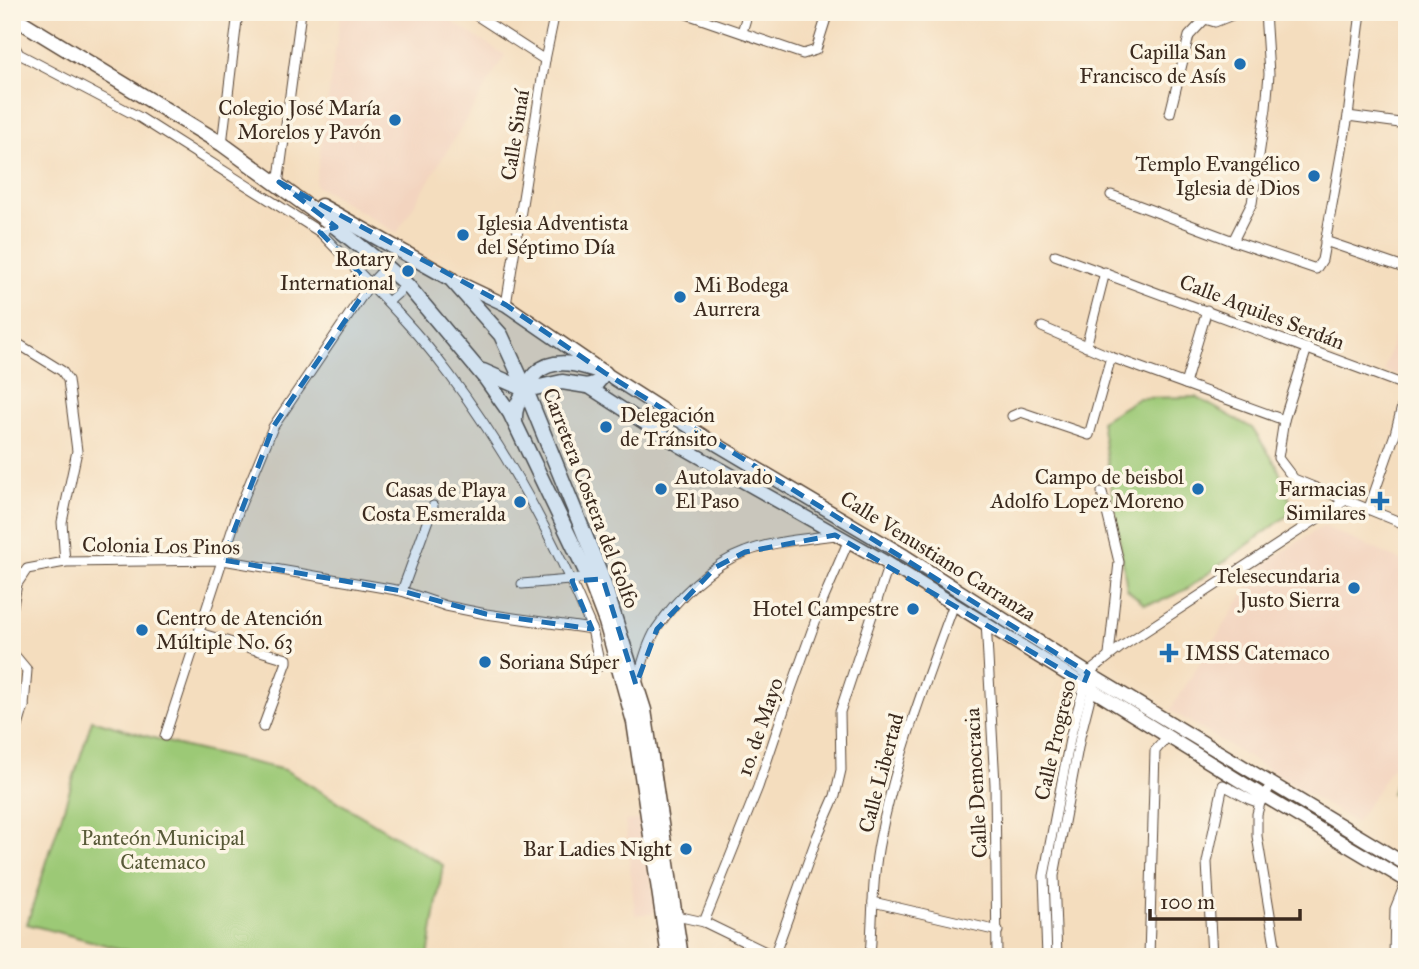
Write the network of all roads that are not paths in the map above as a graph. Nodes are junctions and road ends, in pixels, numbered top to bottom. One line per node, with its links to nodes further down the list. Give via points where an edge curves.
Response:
1 (238, 12): 19 (street)
2 (301, 12): 20 (street)
3 (471, 12): 15 (street)
4 (555, 12): 15 (street, Calle Sinaí)
5 (681, 12): 13 (street)
6 (748, 12): 13 (street)
7 (828, 12): 13 (street, via 816,50 803,54)
8 (1240, 12): 12 (street, via 1216,22)
9 (1265, 12): 24 (street, via 1266,108 1252,203)
10 (1361, 12): 17 (street)
11 (12, 16): 19 (main road, Carretera Costera del Golfo)
12 (1205, 16): 16 (street, via 1189,36)
13 (742, 32)
14 (12, 42): 23 (street, via 19,54 139,117)
15 (545, 60): 34 (street, Calle Sinaí)
16 (1170, 113)
17 (1348, 116): 18 (street); 25 (street)
18 (1407, 124)
19 (222, 144): 20 (main road, Carretera Costera del Golfo)
20 (276, 182): 22 (main road, Carretera Costera del Golfo); 30 (main road, Carretera Costera del Golfo)
21 (1111, 195): 24 (street)
22 (336, 227): 23 (street); 27 (main road, Carretera Costera del Golfo)
23 (320, 232): 31 (street)
24 (1233, 242): 25 (street, via 1316,269)
25 (1325, 242): 28 (street)
26 (1055, 256): 29 (street, Calle Aquiles Serdán)
27 (386, 267): 31 (street); 32 (main road, Carretera Costera del Golfo)
28 (1407, 269)
29 (1105, 272): 35 (street, Calle Aquiles Serdán); 38 (street)
30 (451, 279): 34 (main road, Calle Venustiano Carranza); 46 (main road, Carretera Costera del Golfo, via 501,335)
31 (370, 284): 33 (street); 59 (street, via 273,427)
32 (407, 285): 33 (street); 41 (main road, Carretera Costera del Golfo)
33 (388, 302): 63 (street, via 449,373 494,440)
34 (506, 305): 42 (main road, Calle Venustiano Carranza)
35 (1207, 310): 39 (street, Calle Aquiles Serdán); 43 (street)
36 (1042, 327): 38 (street)
37 (12, 340): 60 (street, Colonia Los Pinos, via 62,371 68,380 77,451 62,522)
38 (1086, 346): 40 (street)
39 (1307, 348): 45 (street, Calle Aquiles Serdán); 48 (street)
40 (1111, 357): 43 (street); 47 (street, via 1089,435)
41 (476, 367): 46 (main road); 49 (main road, Carretera Costera del Golfo)
42 (605, 373): 44 (main road); 46 (main road, via 574,364 548,365 538,370); 67 (main road, Calle Venustiano Carranza)
43 (1185, 384): 48 (street)
44 (587, 386): 46 (main road, via 562,382); 57 (main road, Calle Venustiano Carranza, via 680,446)
45 (1407, 386): 50 (street)
46 (526, 390): 49 (main road, via 518,400); 62 (main road, Carretera Costera del Golfo)
47 (1017, 414)
48 (1284, 420): 53 (street, via 1278,458 1294,479)
49 (515, 423): 62 (main road, Carretera Costera del Golfo)
50 (1395, 434): 51 (street); 55 (street)
51 (1407, 438)
52 (1102, 492): 73 (street, via 1119,562)
53 (1346, 500): 55 (street); 73 (street)
54 (433, 506): 65 (street)
55 (1369, 508): 56 (street)
56 (1407, 525)
57 (835, 535): 58 (main road, Calle Venustiano Carranza); 76 (street, via 745,552 716,567 657,629)
58 (848, 542): 61 (main road, Calle Venustiano Carranza); 91 (street, 1o. de Mayo)
59 (223, 560): 60 (street, Colonia Los Pinos); 65 (street, Colonia Los Pinos); 71 (street)
60 (65, 562): 68 (street, via 27,569 17,584)
61 (889, 564): 66 (main road, Calle Venustiano Carranza); 93 (street, via 840,712 841,770 835,796)
62 (596, 577): 63 (street); 76 (main road, Carretera Costera del Golfo); 90 (main road, Carretera Costera del Golfo, via 634,722)
63 (572, 581): 64 (street); 70 (street)
64 (522, 584)
65 (402, 591): 70 (street, Colonia Los Pinos, via 446,606)
66 (954, 604): 69 (main road, Calle Venustiano Carranza); 89 (street, Calle Libertad, via 897,764 879,842)
67 (992, 610): 69 (street); 75 (main road, Calle Venustiano Carranza)
68 (12, 611)
69 (985, 623): 75 (main road, Calle Venustiano Carranza); 92 (street, Calle Democracia)
70 (592, 629): 74 (street)
71 (199, 633): 79 (street, via 286,659); 80 (street)
72 (12, 652): 78 (street, via 27,670)
73 (1109, 655): 75 (street, Calle Progreso)
74 (600, 666)
75 (1090, 681): 81 (main road, Calle Venustiano Carranza); 83 (main road, Calle Venustiano Carranza); 86 (street, Calle Progreso, via 1071,734); 87 (street, Calle Progreso)
76 (636, 685): 90 (main road, Carretera Costera del Golfo, via 650,744)
77 (12, 702): 78 (street)
78 (24, 706): 82 (street)
79 (263, 727)
80 (165, 736)
81 (1168, 736): 84 (main road, Calle Venustiano Carranza); 100 (street, via 1156,751)
82 (12, 747)
83 (1272, 783): 84 (street); 85 (main road, Calle Venustiano Carranza)
84 (1262, 799): 88 (main road, Calle Venustiano Carranza); 101 (street, via 1248,800 1223,785 1207,862); 102 (street, via 1257,836)
85 (1407, 865)
86 (1044, 876): 87 (street); 98 (street, Calle Progreso)
87 (1054, 876): 99 (street, Calle Progreso)
88 (1406, 880): 103 (street, via 1395,909)
89 (873, 902): 92 (street); 96 (street, Calle Libertad)
90 (669, 916): 91 (street); 94 (main road, Carretera Costera del Golfo); 95 (main road, Carretera Costera del Golfo)
91 (704, 922): 93 (street)
92 (998, 931): 97 (street, Calle Democracia)
93 (775, 956)
94 (669, 957)
95 (681, 957)
96 (870, 957)
97 (997, 957)
98 (1047, 957)
99 (1057, 957)
100 (1149, 957)
101 (1212, 957)
102 (1277, 957)
103 (1394, 957)

